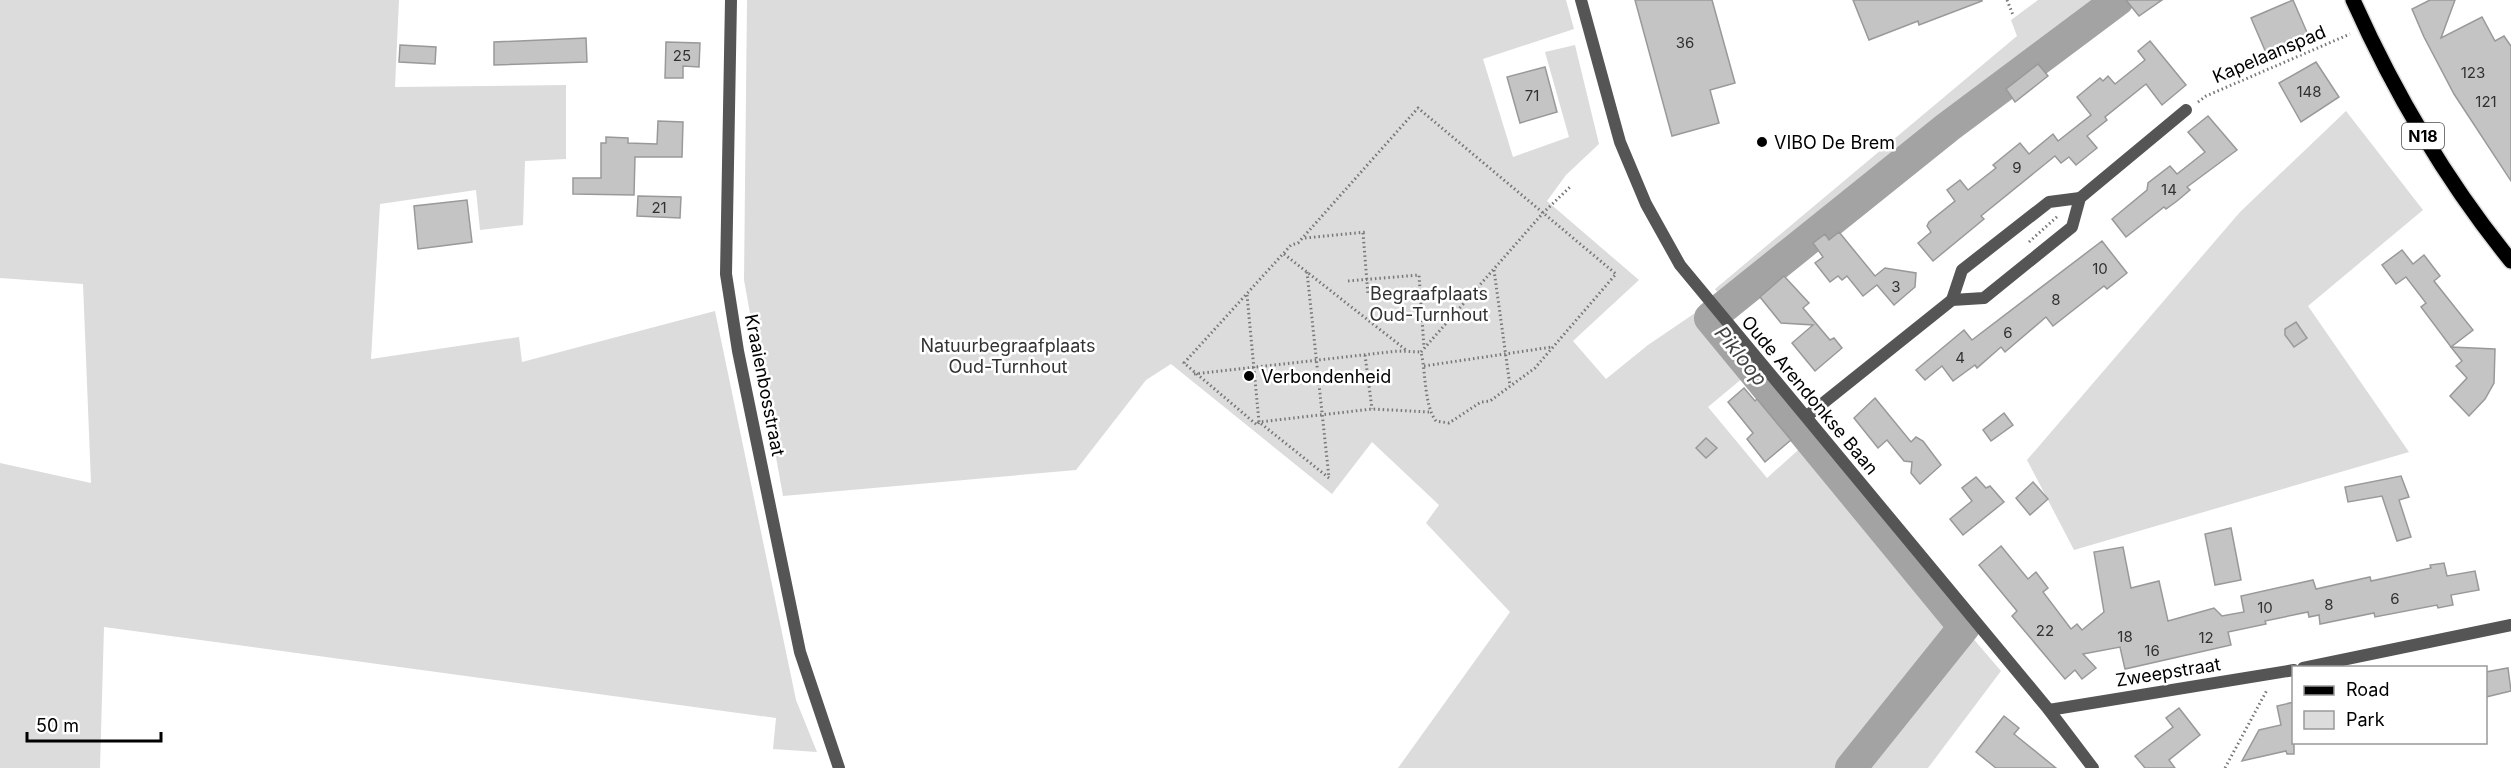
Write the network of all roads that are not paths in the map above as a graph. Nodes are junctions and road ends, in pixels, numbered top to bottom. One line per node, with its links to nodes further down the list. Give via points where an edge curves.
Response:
1 (731, 0): 13 (street, Kraaienbosstraat, via 726,274 800,652)
2 (1581, 0): 8 (street, Oude Arendonkse Baan, via 1620,142 1646,204 1680,265)
3 (2353, 0): 6 (main road, N18, via 2405,106 2441,165)
4 (2186, 110): 5 (street)
5 (2080, 198): 7 (street, via 2049,202 1962,270); 7 (street, via 2072,226 1984,298)
6 (2511, 261)
7 (1952, 300): 8 (street)
8 (1807, 416): 12 (street, Oude Arendonkse Baan)
9 (2511, 625): 10 (street)
10 (2314, 666)
11 (2292, 670): 12 (street, Zweepstraat)
12 (2049, 710): 14 (street, Oude Arendonkse Baan)
13 (839, 768)
14 (2093, 768)

